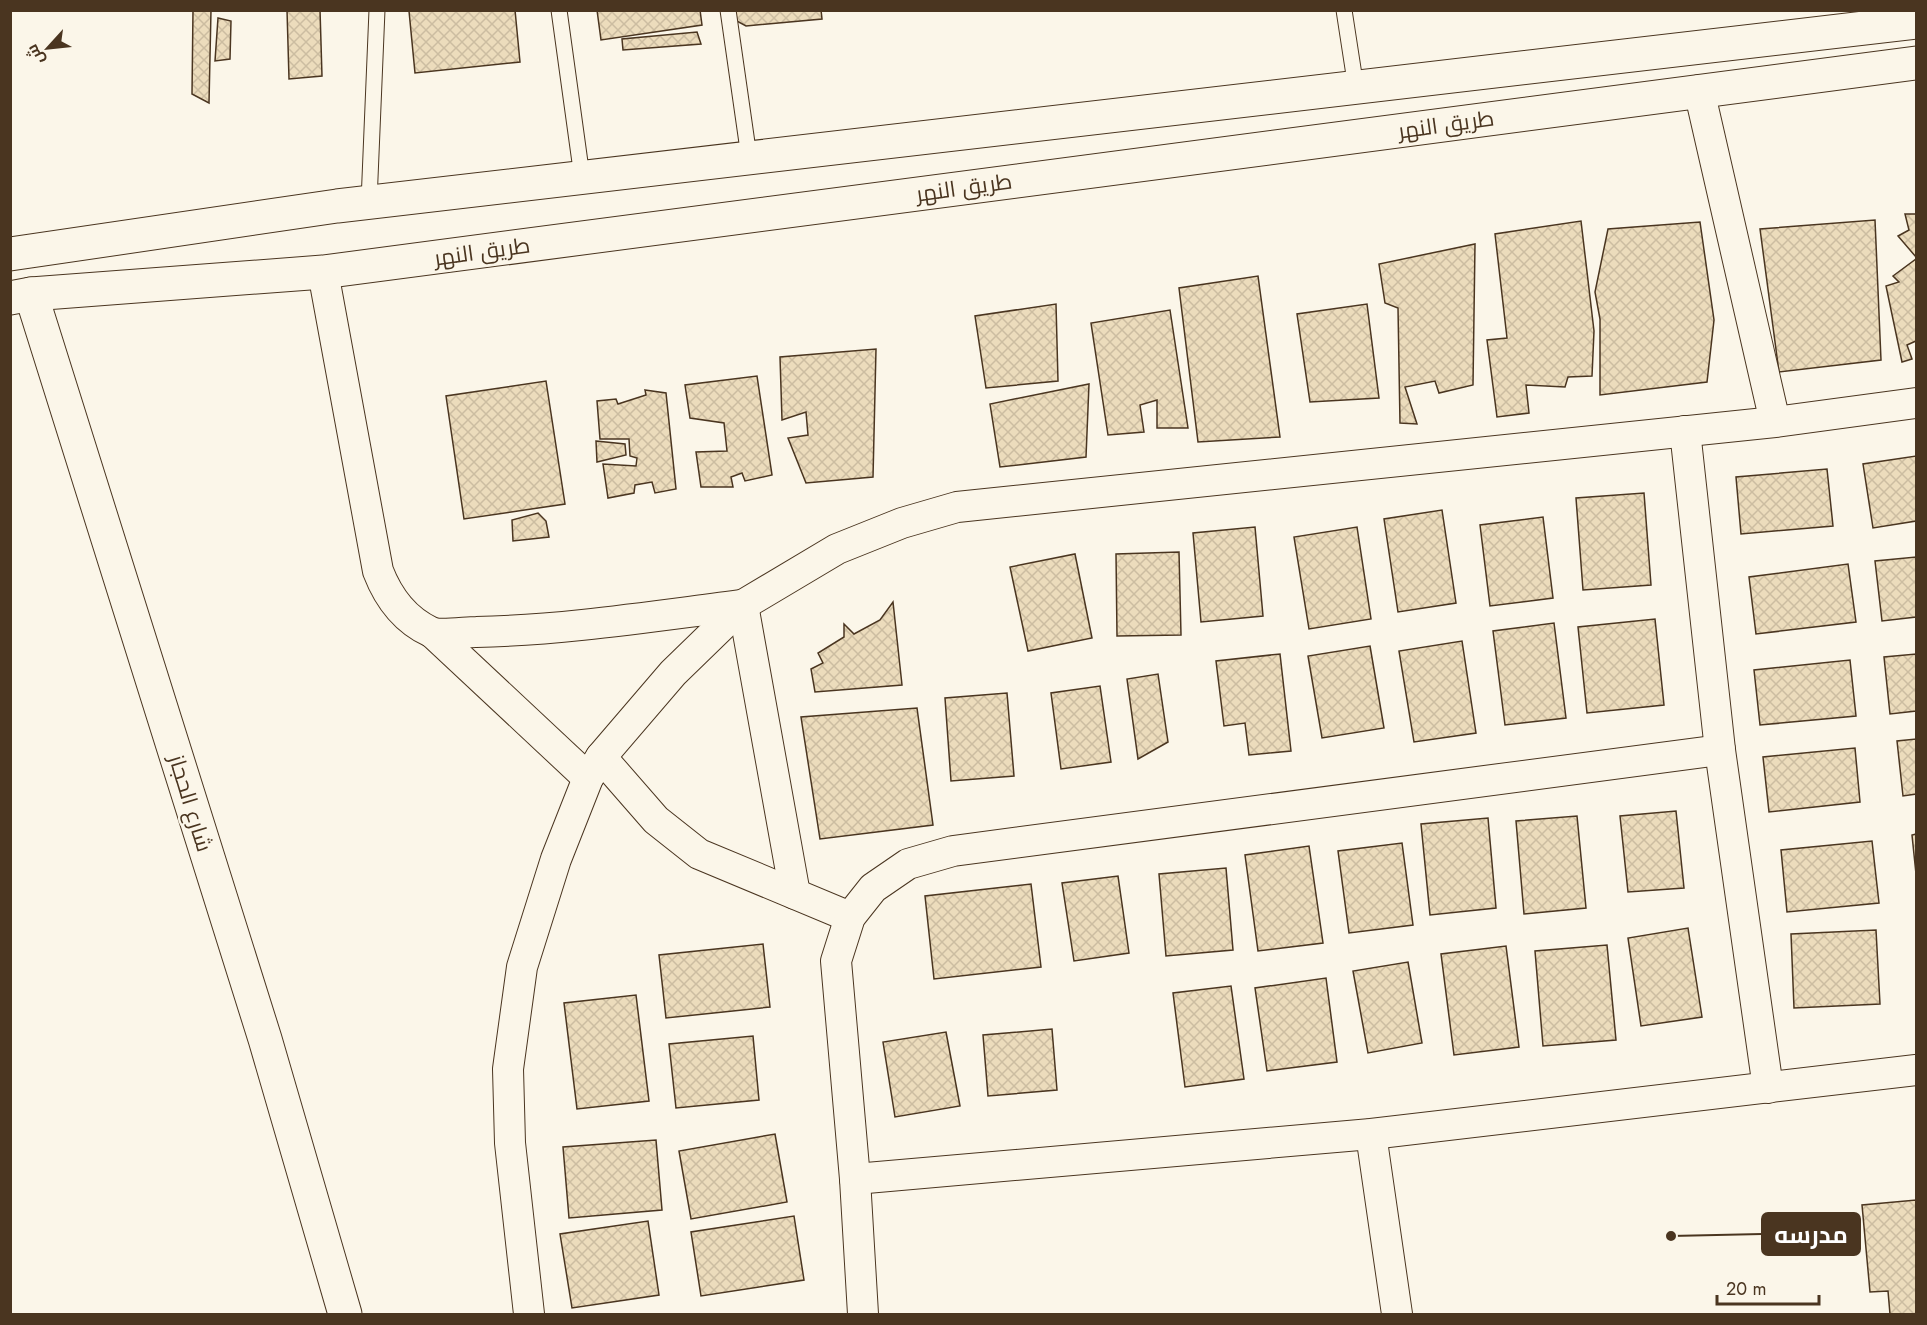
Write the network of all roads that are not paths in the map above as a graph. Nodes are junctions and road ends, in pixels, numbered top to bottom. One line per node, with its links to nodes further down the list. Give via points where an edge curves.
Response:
1 (377, 10): 11 (lane)
2 (559, 10): 10 (lane)
3 (728, 10): 9 (lane)
4 (1344, 10): 7 (lane)
5 (1917, 22): 7 (main road, طريق النهر)
6 (1917, 63): 8 (main road, طريق النهر)
7 (1356, 88): 9 (main road, طريق النهر)
8 (1699, 90): 13 (main road, طريق النهر); 16 (street)
9 (749, 157): 10 (main road, طريق النهر)
10 (582, 177): 11 (main road, طريق النهر)
11 (369, 202): 12 (main road, طريق النهر)
12 (10, 254)
13 (323, 272): 14 (main road, طريق النهر); 19 (street, via 378,572 399,608)
14 (21, 296): 28 (main road, شارع الحجاز, via 261,1028)
15 (1917, 403): 16 (street)
16 (1775, 422): 17 (street)
17 (1685, 431): 18 (street, via 957,507 902,523 837,549); 20 (street)
18 (743, 605): 19 (street, via 528,631); 21 (street, via 673,673); 22 (street)
19 (433, 633): 21 (street)
20 (1720, 750): 23 (street, via 953,851 908,864 873,888); 25 (street)
21 (594, 768): 22 (street, via 699,854); 29 (street, via 556,859 522,967 508,1069 510,1143)
22 (795, 894): 23 (street)
23 (850, 917): 27 (street, via 836,961)
24 (1917, 1070): 25 (street)
25 (1768, 1088): 26 (street)
26 (1371, 1134): 27 (street); 31 (street)
27 (855, 1179): 30 (street)
28 (345, 1314)
29 (529, 1314)
30 (863, 1314)
31 (1397, 1314)

